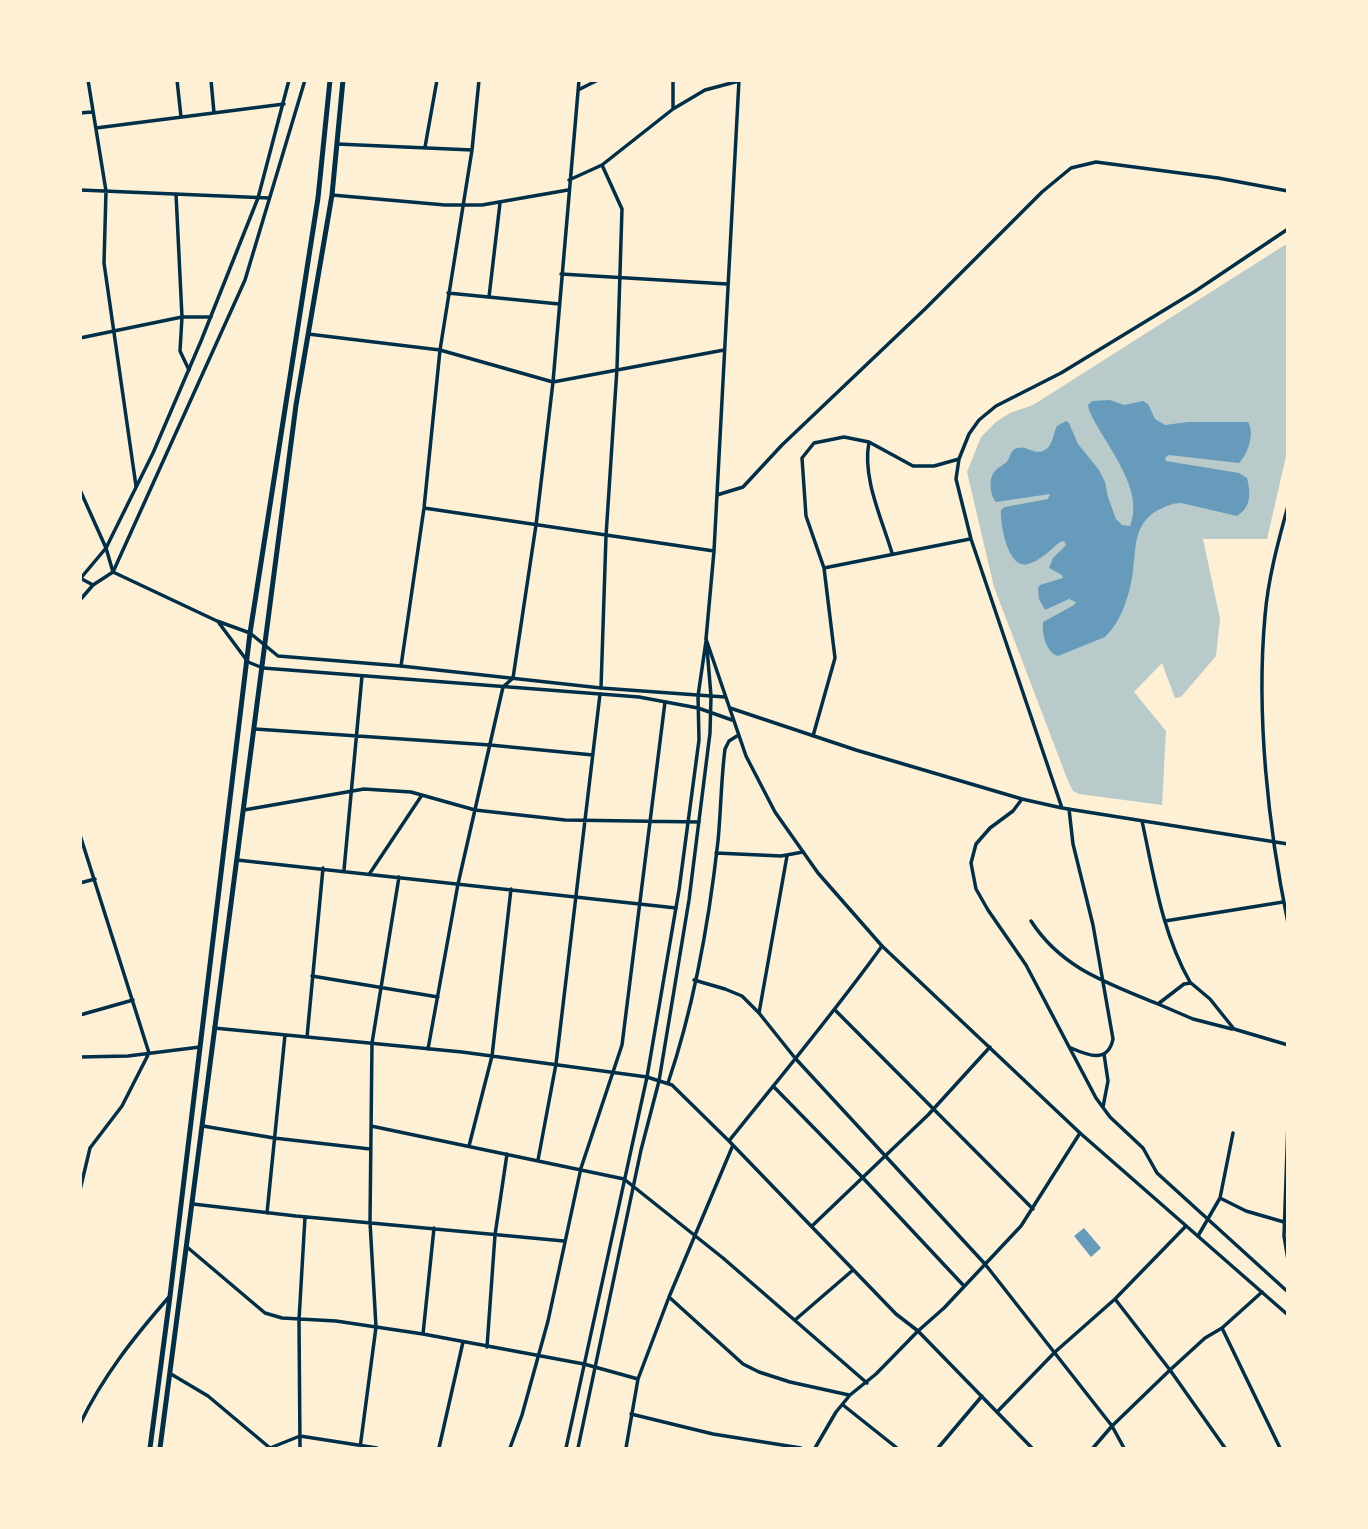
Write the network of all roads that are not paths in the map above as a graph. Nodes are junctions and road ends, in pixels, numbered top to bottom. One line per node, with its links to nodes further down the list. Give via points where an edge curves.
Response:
1 (88, 80): 17 (street)
2 (177, 80): 20 (street)
3 (212, 80): 19 (street)
4 (289, 80): 15 (street)
5 (305, 80): 34 (street)
6 (330, 80): 73 (highway, via 318,198)
7 (343, 80): 22 (highway)
8 (437, 80): 23 (street)
9 (479, 80): 24 (street)
10 (579, 80): 14 (street)
11 (598, 80): 14 (street)
12 (673, 80): 16 (street)
13 (739, 81): 16 (street, via 705,90); 40 (street)
14 (578, 91): 26 (street)
15 (284, 104): 19 (street); 33 (street)
16 (673, 109): 25 (street)
17 (93, 112): 18 (street); 21 (street)
18 (80, 113)
19 (214, 113): 20 (street)
20 (181, 117): 21 (street)
21 (96, 128): 29 (street)
22 (337, 144): 23 (street); 32 (highway)
23 (425, 148): 24 (street)
24 (472, 150): 36 (street)
25 (602, 165): 26 (street); 39 (street, via 622,209)
26 (569, 180): 28 (street)
27 (80, 190): 29 (street)
28 (568, 190): 35 (street); 38 (street)
29 (106, 191): 31 (street); 46 (street, via 104,263)
30 (1287, 191): 58 (street, via 1096,162 1071,169 1042,192 744,487)
31 (176, 194): 33 (street); 44 (street)
32 (332, 195): 36 (street); 47 (highway)
33 (258, 198): 34 (street); 45 (street)
34 (270, 198): 68 (street, via 245,280)
35 (500, 203): 36 (street); 42 (street)
36 (461, 205): 41 (street)
37 (1287, 229): 55 (street, via 1061,373 996,406 969,433)
38 (561, 274): 39 (street); 43 (street)
39 (620, 279): 40 (street); 51 (street)
40 (727, 284): 50 (street)
41 (448, 293): 42 (street); 49 (street)
42 (489, 297): 43 (street)
43 (559, 304): 53 (street)
44 (182, 317): 45 (street); 46 (street); 52 (street, via 180,351)
45 (211, 317): 52 (street)
46 (113, 332): 48 (street); 56 (street)
47 (308, 334): 49 (street); 75 (highway)
48 (80, 338)
49 (440, 350): 53 (street); 60 (street)
50 (724, 350): 51 (street); 58 (street)
51 (617, 368): 53 (street); 62 (street)
52 (189, 370): 56 (street)
53 (553, 382): 61 (street)
54 (869, 442): 55 (street, via 913,466); 66 (street, via 870,478); 67 (street, via 844,437 814,443 802,458 806,516)
55 (959, 459): 63 (street, via 956,479)
56 (136, 486): 64 (street)
57 (80, 490): 64 (street)
58 (717, 495): 65 (street)
59 (1287, 506): 111 (street, via 1271,572 1264,637 1264,744)
60 (424, 508): 61 (street); 77 (street)
61 (536, 525): 62 (street); 80 (street)
62 (606, 536): 65 (street); 82 (street)
63 (971, 539): 66 (street); 101 (street)
64 (106, 548): 68 (street); 69 (street)
65 (714, 551): 74 (street)
66 (892, 553): 67 (street)
67 (824, 568): 94 (street, via 835,658)
68 (113, 572): 70 (street); 72 (street)
69 (81, 578): 70 (street)
70 (93, 585): 71 (street)
71 (80, 600)
72 (217, 621): 73 (street); 76 (street)
73 (250, 634): 75 (street); 76 (highway)
74 (706, 639): 84 (street); 85 (street); 86 (street)
75 (266, 647): 77 (street, via 278,656); 78 (highway)
76 (248, 662): 78 (street); 150 (highway)
77 (401, 666): 80 (street)
78 (263, 668): 79 (street); 92 (highway)
79 (362, 676): 81 (street); 95 (street)
80 (513, 678): 81 (street); 82 (street)
81 (503, 687): 83 (street); 96 (street)
82 (601, 688): 84 (street)
83 (600, 694): 87 (street); 97 (street)
84 (698, 696): 85 (street); 88 (street)
85 (711, 696): 86 (street); 90 (street)
86 (725, 697): 89 (street)
87 (665, 702): 88 (street); 108 (street)
88 (698, 708): 90 (street); 106 (street, via 699,740)
89 (728, 708): 91 (street); 94 (street)
90 (710, 712): 91 (street); 109 (street)
91 (732, 720): 93 (street)
92 (255, 729): 95 (street); 103 (highway)
93 (737, 736): 113 (street, via 775,812); 114 (street, via 725,749)
94 (813, 736): 100 (street)
95 (357, 737): 96 (street); 98 (street)
96 (490, 746): 97 (street); 104 (street)
97 (593, 755): 105 (street)
98 (352, 792): 99 (street, via 364,789); 103 (street); 118 (street)
99 (422, 795): 104 (street); 119 (street)
100 (1022, 799): 101 (street); 152 (street, via 980,838 972,856 972,872 983,904 1017,950)
101 (1062, 808): 102 (street)
102 (1069, 809): 107 (street); 135 (street, via 1074,852)
103 (244, 810): 116 (highway)
104 (475, 810): 105 (street); 123 (street)
105 (585, 821): 108 (street); 125 (street)
106 (688, 821): 108 (street); 109 (street); 128 (street)
107 (1142, 821): 111 (street); 130 (street)
108 (650, 822): 127 (street)
109 (700, 822): 162 (street)
110 (80, 835): 121 (street)
111 (1274, 842): 112 (street); 126 (street)
112 (1287, 844)
113 (803, 852): 115 (street); 132 (street)
114 (716, 853): 115 (street); 134 (street)
115 (788, 856): 142 (street)
116 (237, 860): 117 (street); 144 (highway)
117 (323, 868): 118 (street); 133 (street)
118 (344, 870): 119 (street)
119 (370, 873): 120 (street)
120 (399, 877): 123 (street); 137 (street)
121 (95, 879): 122 (street); 139 (street)
122 (80, 883)
123 (458, 884): 124 (street); 138 (street)
124 (511, 889): 125 (street); 156 (street)
125 (575, 897): 127 (street); 159 (street)
126 (1283, 902): 130 (street); 131 (street)
127 (641, 904): 128 (street); 160 (street, via 622,1045)
128 (676, 908): 161 (street)
129 (1031, 920): 135 (street, via 1066,961)
130 (1165, 921): 136 (street)
131 (1287, 923)
132 (883, 946): 141 (street); 151 (street)
133 (312, 976): 137 (street); 147 (street)
134 (694, 981): 142 (street, via 742,996); 163 (street)
135 (1104, 981): 140 (street); 155 (street, via 1113,1039)
136 (1191, 983): 140 (street); 145 (street)
137 (380, 989): 138 (street); 148 (street)
138 (438, 997): 153 (street)
139 (133, 1000): 143 (street); 154 (street)
140 (1158, 1004): 145 (street)
141 (835, 1010): 158 (street); 166 (street)
142 (759, 1013): 158 (street)
143 (80, 1016)
144 (214, 1028): 146 (street); 168 (highway)
145 (1234, 1029): 149 (street)
146 (285, 1035): 147 (street); 172 (street)
147 (306, 1037): 148 (street)
148 (372, 1044): 153 (street); 169 (street)
149 (1287, 1045)
150 (201, 1047): 154 (street); 206 (highway)
151 (990, 1047): 166 (street); 170 (street)
152 (1070, 1048): 155 (street, via 1092,1056); 165 (street)
153 (428, 1049): 156 (street)
154 (149, 1053): 157 (street); 183 (street, via 122,1105 90,1147)
155 (1104, 1054): 165 (street, via 1108,1082)
156 (492, 1056): 159 (street); 174 (street)
157 (80, 1057)
158 (794, 1058): 164 (street); 177 (street)
159 (556, 1064): 160 (street); 178 (street)
160 (614, 1072): 161 (street); 179 (street)
161 (648, 1077): 162 (street); 181 (street)
162 (659, 1081): 163 (street); 182 (street)
163 (667, 1084): 173 (street)
164 (773, 1087): 173 (street); 180 (street)
165 (1103, 1107): 189 (street, via 1143,1148 1157,1173)
166 (934, 1109): 177 (street); 186 (street)
167 (1287, 1123): 191 (street)
168 (201, 1125): 172 (street); 185 (highway)
169 (371, 1126): 174 (street); 175 (street)
170 (1080, 1133): 186 (street); 193 (street)
171 (1233, 1133): 184 (street)
172 (274, 1138): 175 (street); 187 (street)
173 (731, 1143): 192 (street); 196 (street)
174 (469, 1146): 176 (street)
175 (370, 1149): 190 (street)
176 (507, 1153): 178 (street); 195 (street)
177 (886, 1156): 180 (street); 201 (street)
178 (538, 1160): 179 (street)
179 (581, 1168): 181 (street); 198 (street)
180 (863, 1178): 192 (street); 203 (street)
181 (624, 1179): 182 (street); 220 (street)
182 (634, 1185): 196 (street); 221 (street)
183 (80, 1190)
184 (1220, 1198): 189 (street); 191 (street)
185 (190, 1203): 187 (street); 199 (highway)
186 (1033, 1209): 201 (street)
187 (267, 1213): 188 (street)
188 (305, 1217): 190 (street); 210 (street)
189 (1208, 1220): 197 (street); 205 (street)
190 (370, 1222): 194 (street); 212 (street)
191 (1284, 1222): 200 (street)
192 (812, 1226): 202 (street)
193 (1186, 1226): 197 (street); 208 (street)
194 (434, 1228): 195 (street); 215 (street)
195 (495, 1235): 198 (street); 217 (street)
196 (694, 1235): 207 (street); 211 (street)
197 (1198, 1237): 204 (street)
198 (565, 1241): 219 (street)
199 (187, 1247): 210 (street, via 265,1313); 223 (highway)
200 (1287, 1260)
201 (985, 1264): 203 (street); 218 (street)
202 (853, 1270): 211 (street); 214 (street)
203 (964, 1286): 214 (street)
204 (1262, 1292): 209 (street); 213 (street)
205 (1287, 1292)
206 (170, 1296): 231 (street, via 127,1346); 236 (highway)
207 (669, 1297): 224 (street); 226 (street, via 743,1364 790,1382)
208 (1115, 1298): 218 (street); 222 (street)
209 (1287, 1315)
210 (299, 1320): 212 (street); 234 (street)
211 (795, 1320): 225 (street)
212 (376, 1327): 215 (street); 235 (street)
213 (1222, 1328): 222 (street); 254 (street)
214 (918, 1331): 225 (street); 227 (street)
215 (423, 1334): 216 (street)
216 (463, 1342): 217 (street); 241 (street)
217 (488, 1347): 219 (street)
218 (1055, 1352): 229 (street); 233 (street)
219 (538, 1357): 220 (street); 242 (street)
220 (584, 1364): 221 (street); 243 (street)
221 (596, 1367): 224 (street); 244 (street)
222 (1170, 1370): 233 (street); 253 (street)
223 (169, 1373): 237 (highway); 238 (street, via 208,1396)
224 (638, 1379): 230 (street)
225 (867, 1383): 226 (street)
226 (850, 1395): 228 (street)
227 (982, 1396): 229 (street); 249 (street)
228 (844, 1405): 247 (street, via 822,1431); 248 (street)
229 (997, 1412): 250 (street)
230 (631, 1415): 245 (street); 246 (street)
231 (82, 1416): 232 (street)
232 (80, 1424)
233 (1112, 1426): 251 (street); 252 (street)
234 (300, 1436): 235 (street); 238 (street); 239 (street)
235 (360, 1447): 240 (street)
236 (150, 1448)
237 (160, 1448)
238 (270, 1448)
239 (300, 1448)
240 (377, 1448)
241 (439, 1448)
242 (510, 1448)
243 (566, 1448)
244 (578, 1448)
245 (626, 1448)
246 (801, 1448)
247 (815, 1448)
248 (897, 1448)
249 (938, 1448)
250 (1032, 1448)
251 (1093, 1448)
252 (1124, 1448)
253 (1225, 1448)
254 (1280, 1448)

